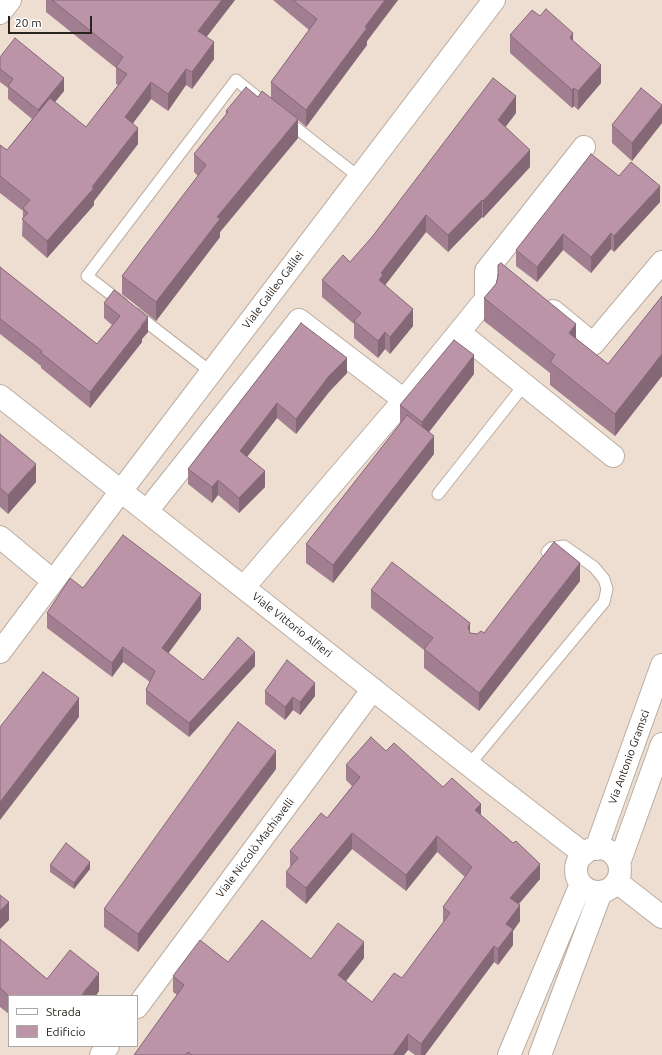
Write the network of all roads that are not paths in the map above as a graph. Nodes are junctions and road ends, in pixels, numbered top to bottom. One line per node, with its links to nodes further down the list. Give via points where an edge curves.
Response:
1 (10, 0): 3 (street)
2 (494, 0): 7 (street, Viale Galileo Galilei)
3 (0, 13)
4 (267, 104): 13 (lane, via 236,80 87,276)
5 (279, 114): 7 (lane)
6 (584, 147): 9 (street)
7 (360, 177): 13 (street, Viale Galileo Galilei)
8 (662, 262): 11 (street, via 593,344)
9 (493, 263): 10 (street); 12 (street, via 486,271 486,299)
10 (510, 277)
11 (540, 301)
12 (459, 332): 14 (street); 16 (street)
13 (211, 372): 18 (street, Viale Galileo Galilei)
14 (524, 384): 17 (street); 19 (lane)
15 (0, 396): 18 (street, Viale Vittorio Alfieri)
16 (404, 400): 20 (street, via 299,320); 24 (street)
17 (613, 456)
18 (121, 490): 20 (street, Viale Vittorio Alfieri); 23 (street, Viale Galileo Galilei)
19 (438, 494)
20 (147, 511): 24 (street, Viale Vittorio Alfieri)
21 (0, 537): 23 (street)
22 (541, 560): 29 (lane, via 551,548 564,546 594,567 604,579 608,589 604,602)
23 (53, 581): 25 (street, Viale Galileo Galilei)
24 (244, 587): 27 (street, Viale Vittorio Alfieri)
25 (0, 652)
26 (662, 665): 30 (street, Via Antonio Gramsci)
27 (374, 689): 29 (street, Viale Vittorio Alfieri); 34 (street, Viale Niccolò Machiavelli)
28 (662, 744): 31 (street)
29 (469, 765): 30 (street, Viale Vittorio Alfieri)
30 (590, 851): 31 (street, via 603,849 615,857); 32 (street, via 579,859 576,872)
31 (612, 879): 32 (street, via 593,892); 33 (street); 38 (street)
32 (581, 884): 36 (street)
33 (662, 917)
34 (138, 1006)
35 (107, 1047): 37 (street)
36 (509, 1051)
37 (101, 1055)
38 (540, 1055)

